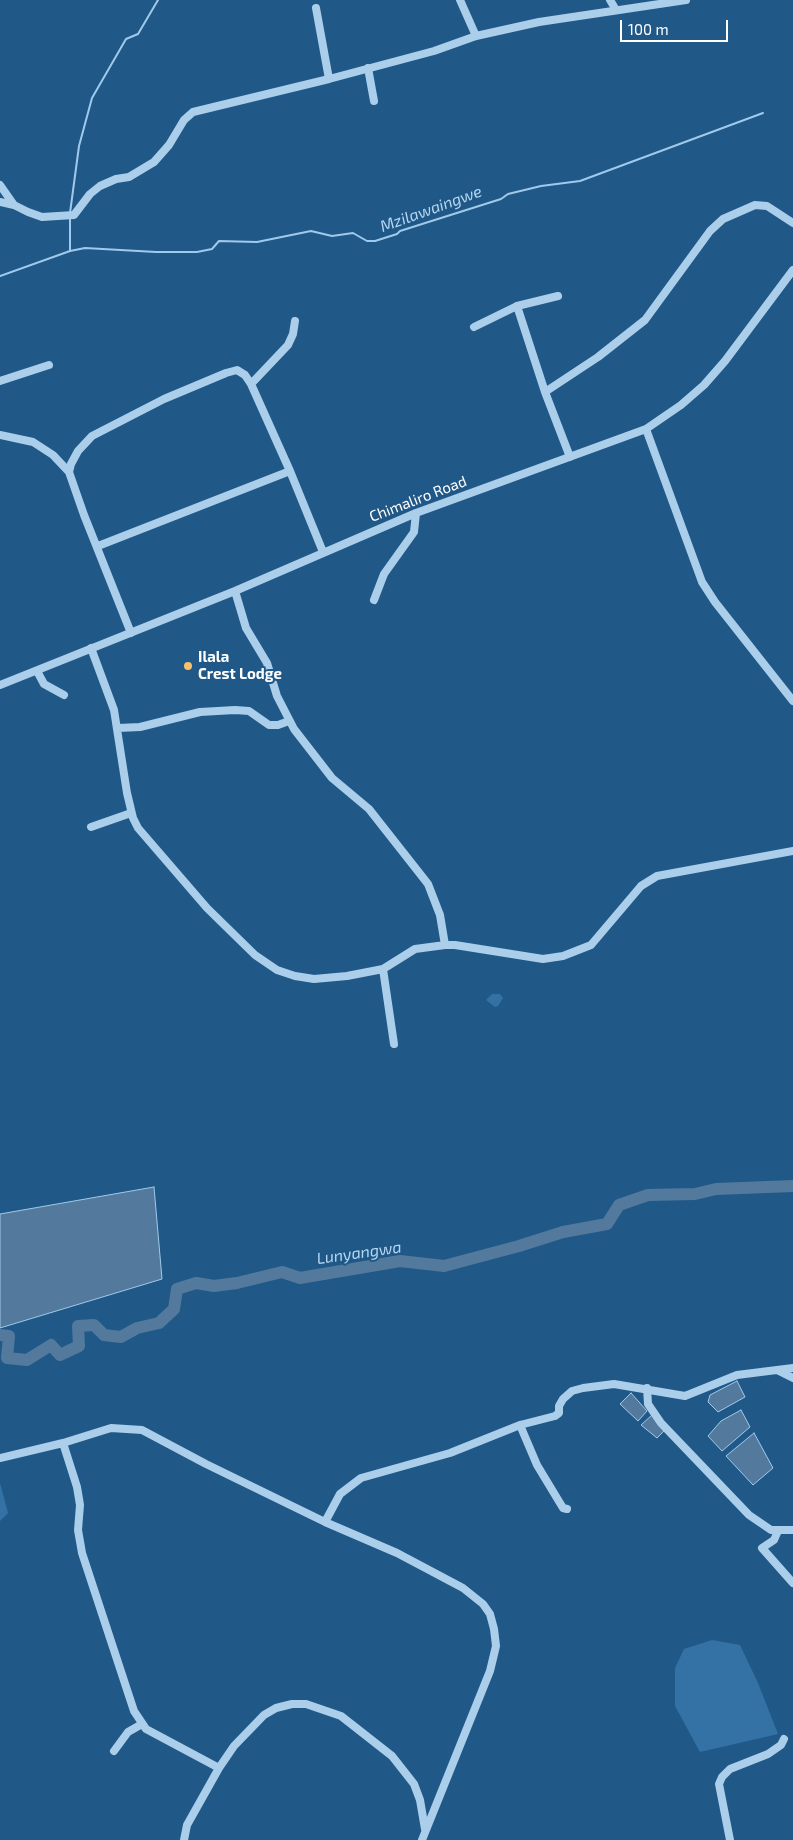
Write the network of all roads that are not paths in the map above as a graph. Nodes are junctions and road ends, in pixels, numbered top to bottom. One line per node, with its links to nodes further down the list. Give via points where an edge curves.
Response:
1 (460, 0): 6 (street)
2 (610, 0): 5 (street)
3 (686, 0): 5 (street)
4 (316, 8): 8 (street)
5 (616, 10): 6 (street)
6 (476, 36): 7 (street)
7 (368, 68): 8 (street); 9 (street)
8 (329, 79): 12 (street, via 193,112 154,162 135,174 100,186 71,215 42,217)
9 (374, 101)
10 (0, 185): 12 (street)
11 (0, 202): 12 (street)
12 (14, 205)
13 (793, 223): 22 (street, via 767,206 756,205 723,219 710,230 646,320)
14 (793, 270): 23 (street, Chimaliro Road, via 704,385 682,405)
15 (558, 296): 16 (street)
16 (516, 306): 18 (street); 22 (street)
17 (295, 321): 21 (street, via 288,344)
18 (474, 327)
19 (49, 364): 20 (street)
20 (0, 381)
21 (251, 384): 26 (street); 27 (street, via 237,370 164,399 92,436 78,451)
22 (545, 392): 25 (street)
23 (646, 429): 25 (street, Chimaliro Road); 38 (street, via 702,582)
24 (0, 435): 27 (street, via 33,442 53,455)
25 (570, 458): 28 (street, Chimaliro Road)
26 (290, 470): 29 (street); 30 (street)
27 (69, 472): 29 (street)
28 (416, 513): 30 (street, Chimaliro Road); 32 (street, via 414,532 384,574)
29 (98, 546): 33 (street)
30 (323, 552): 31 (street, Chimaliro Road)
31 (235, 591): 33 (street, Chimaliro Road); 39 (street, via 246,628 267,663)
32 (374, 600)
33 (131, 633): 34 (street, Chimaliro Road)
34 (90, 648): 35 (street, Chimaliro Road); 40 (street)
35 (37, 671): 36 (street, Chimaliro Road); 37 (street, via 44,684)
36 (0, 685)
37 (64, 695)
38 (793, 701)
39 (289, 721): 40 (street, via 269,725 249,710 235,710 200,712 144,726); 44 (street, via 332,778 369,809 428,884 440,915)
40 (118, 728): 41 (street)
41 (131, 813): 42 (street); 45 (street, via 138,828 206,908 254,955 276,970 314,979)
42 (91, 827)
43 (793, 850): 44 (street, via 657,876 640,886 591,945 563,956 543,959)
44 (445, 945): 45 (street, via 415,950)
45 (383, 969): 46 (street)
46 (394, 1044)
47 (793, 1368): 48 (street)
48 (779, 1371): 49 (street); 50 (street, via 737,1375 685,1396)
49 (793, 1378)
50 (647, 1388): 51 (street, via 614,1384 572,1391 563,1399 557,1415); 57 (street, via 648,1404 673,1438 749,1515)
51 (520, 1425): 54 (street, via 540,1471 563,1508); 55 (street, via 450,1454 361,1478 340,1494)
52 (63, 1443): 53 (street); 55 (street, via 111,1428 142,1430); 59 (street, via 77,1487 82,1553 129,1698)
53 (0, 1458)
54 (568, 1509)
55 (325, 1522): 63 (street, via 463,1588 490,1614 496,1646 490,1671)
56 (793, 1530): 57 (street)
57 (778, 1531): 58 (street, via 774,1540 762,1548)
58 (793, 1583)
59 (142, 1724): 61 (street, via 128,1732); 62 (street, via 160,1738)
60 (784, 1739): 66 (street, via 768,1754 730,1769 722,1777 719,1784)
61 (114, 1751)
62 (219, 1768): 63 (street, via 234,1746 264,1715 276,1708 306,1704 341,1716 392,1756 414,1784); 64 (street, via 187,1825)
63 (425, 1829): 65 (street)
64 (184, 1840)
65 (422, 1840)
66 (730, 1840)

